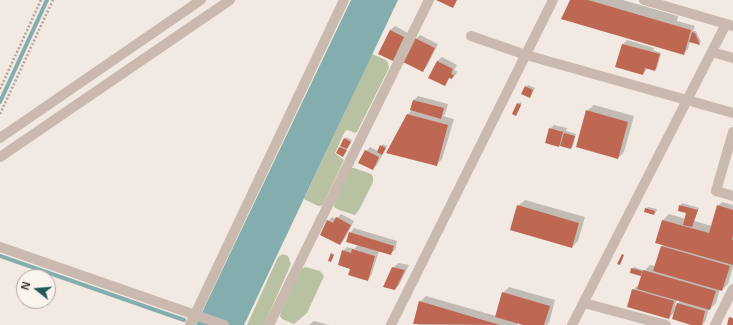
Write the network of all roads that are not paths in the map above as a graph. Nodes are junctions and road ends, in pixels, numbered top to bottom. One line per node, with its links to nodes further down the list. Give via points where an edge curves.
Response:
1 (201, 0): 15 (street)
2 (230, 0): 16 (street)
3 (344, 0): 21 (street)
4 (429, 0): 24 (street)
5 (553, 0): 10 (street)
6 (644, 0): 7 (street)
7 (730, 25): 9 (street)
8 (471, 36): 10 (street)
9 (712, 52): 11 (street); 12 (street)
10 (526, 54): 12 (street); 25 (street)
11 (733, 58)
12 (687, 100): 13 (street); 20 (street)
13 (733, 113)
14 (733, 132): 17 (street, via 716,191)
15 (0, 138)
16 (0, 157)
17 (733, 196)
18 (0, 247): 21 (street)
19 (733, 289): 28 (street)
20 (584, 302): 26 (street); 27 (street)
21 (195, 314): 22 (street); 23 (street)
22 (190, 325)
23 (224, 325)
24 (269, 325)
25 (391, 325)
26 (572, 325)
27 (666, 325)
28 (715, 325)

